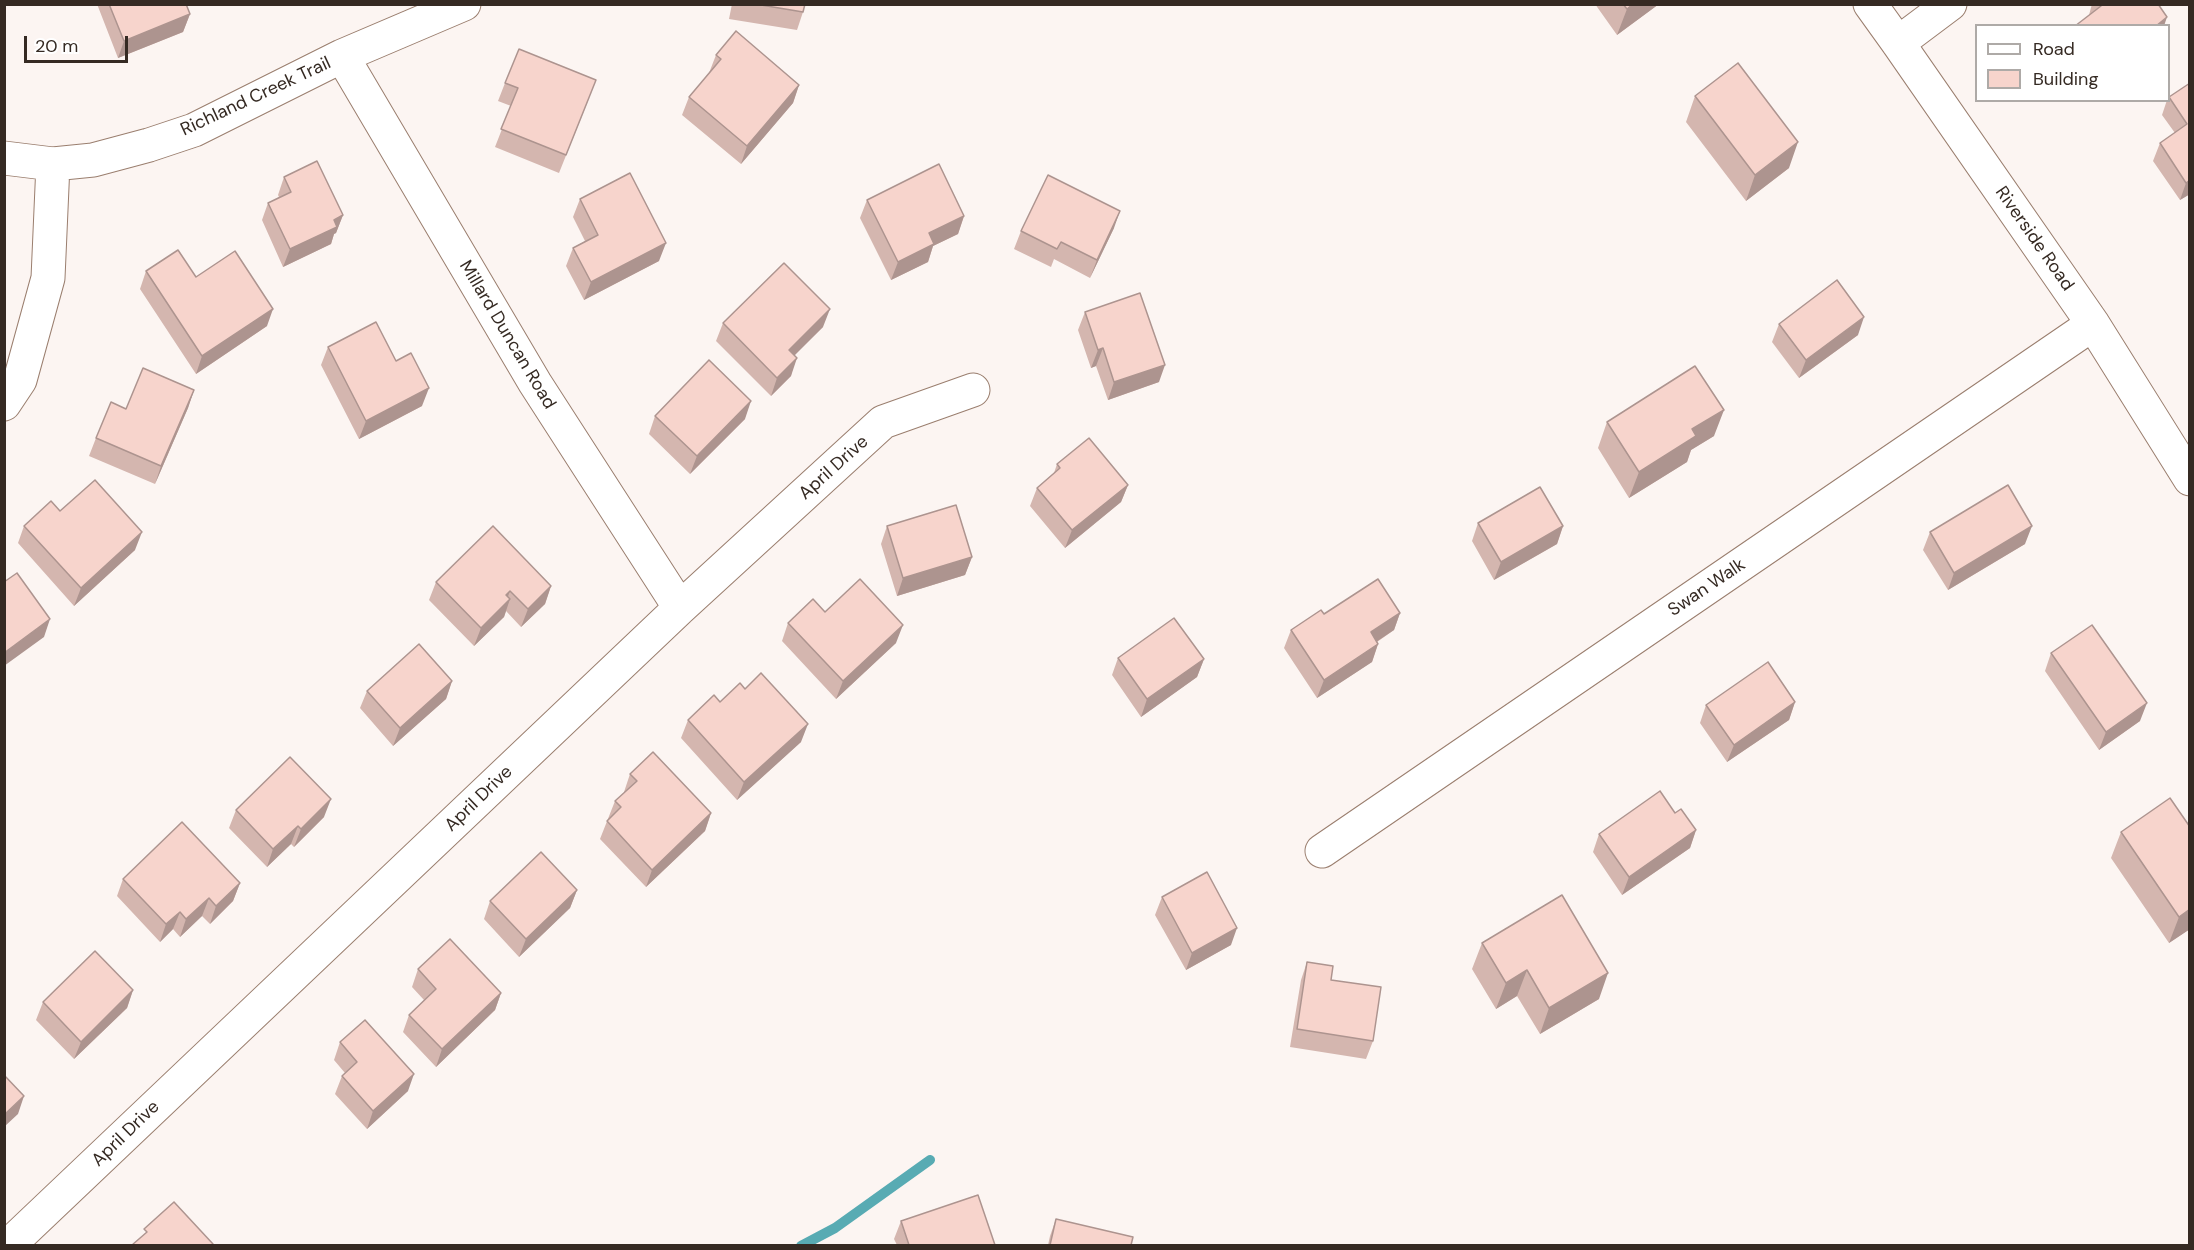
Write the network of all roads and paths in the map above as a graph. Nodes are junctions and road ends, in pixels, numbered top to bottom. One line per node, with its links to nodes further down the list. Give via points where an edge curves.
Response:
1 (464, 4): 5 (street, Richland Creek Trail)
2 (1870, 4): 4 (street, Riverside Road)
3 (1950, 4): 4 (street)
4 (1898, 43): 8 (street, Riverside Road)
5 (342, 56): 7 (street, Richland Creek Trail, via 194,130 93,160); 12 (street, Millard Duncan Road, via 535,383)
6 (4, 158): 7 (street, Richland Creek Trail)
7 (53, 164): 10 (street, via 48,278 20,380)
8 (2093, 324): 11 (street, Riverside Road); 13 (street, Swan Walk)
9 (972, 390): 12 (street, April Drive, via 883,422)
10 (4, 404)
11 (2190, 479)
12 (680, 608): 14 (street, April Drive)
13 (1322, 851)
14 (8, 1245)

